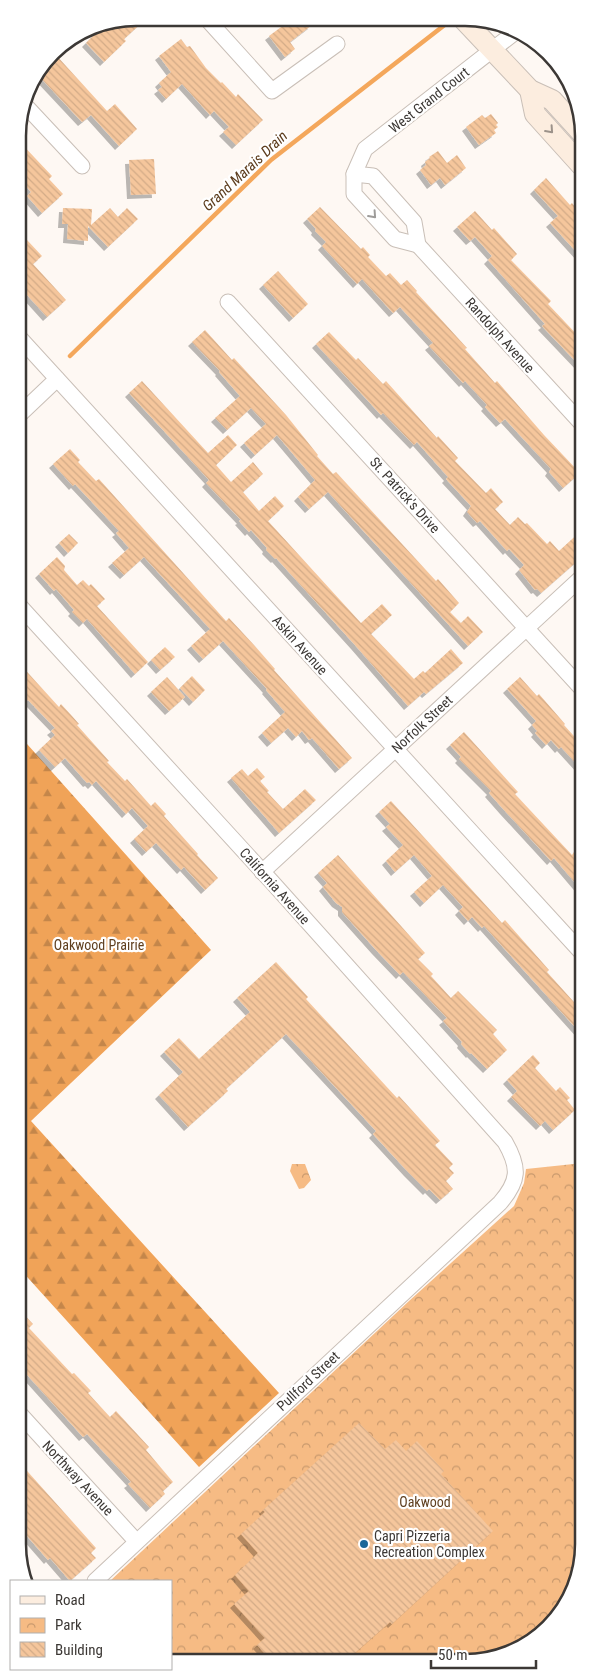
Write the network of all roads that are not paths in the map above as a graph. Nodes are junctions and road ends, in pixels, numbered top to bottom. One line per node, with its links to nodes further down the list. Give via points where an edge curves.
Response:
1 (213, 26): 4 (street, via 272,92)
2 (470, 26): 5 (street)
3 (509, 36): 5 (street, West Grand Court)
4 (337, 44)
5 (488, 45): 6 (street); 11 (street, West Grand Court, via 365,149)
6 (530, 90): 8 (street, via 552,100); 9 (street, one-way to 9, via 535,114)
7 (30, 110): 10 (street)
8 (574, 124)
9 (575, 158)
10 (82, 166)
11 (354, 174): 12 (street, via 372,176 414,222); 12 (street, one-way to 12, via 354,194 395,239)
12 (418, 245): 17 (street, Randolph Avenue)
13 (228, 302): 20 (street, St. Patrick's Drive)
14 (26, 345): 15 (street, Askin Avenue)
15 (57, 379): 16 (street); 22 (street, Askin Avenue)
16 (26, 408)
17 (575, 416)
18 (575, 583): 20 (street, Norfolk Street)
19 (26, 613): 23 (street, California Avenue)
20 (526, 628): 21 (street, St. Patrick's Drive); 22 (street, Norfolk Street)
21 (575, 681)
22 (396, 748): 23 (street, Norfolk Street); 24 (street, Askin Avenue)
23 (262, 872): 25 (street, California Avenue, via 505,1142 515,1159)
24 (575, 945)
25 (515, 1176): 27 (street, Pullford Street, via 510,1192 500,1203)
26 (26, 1421): 27 (street, Northway Avenue)
27 (136, 1541): 28 (street, Pullford Street)
28 (96, 1580)

